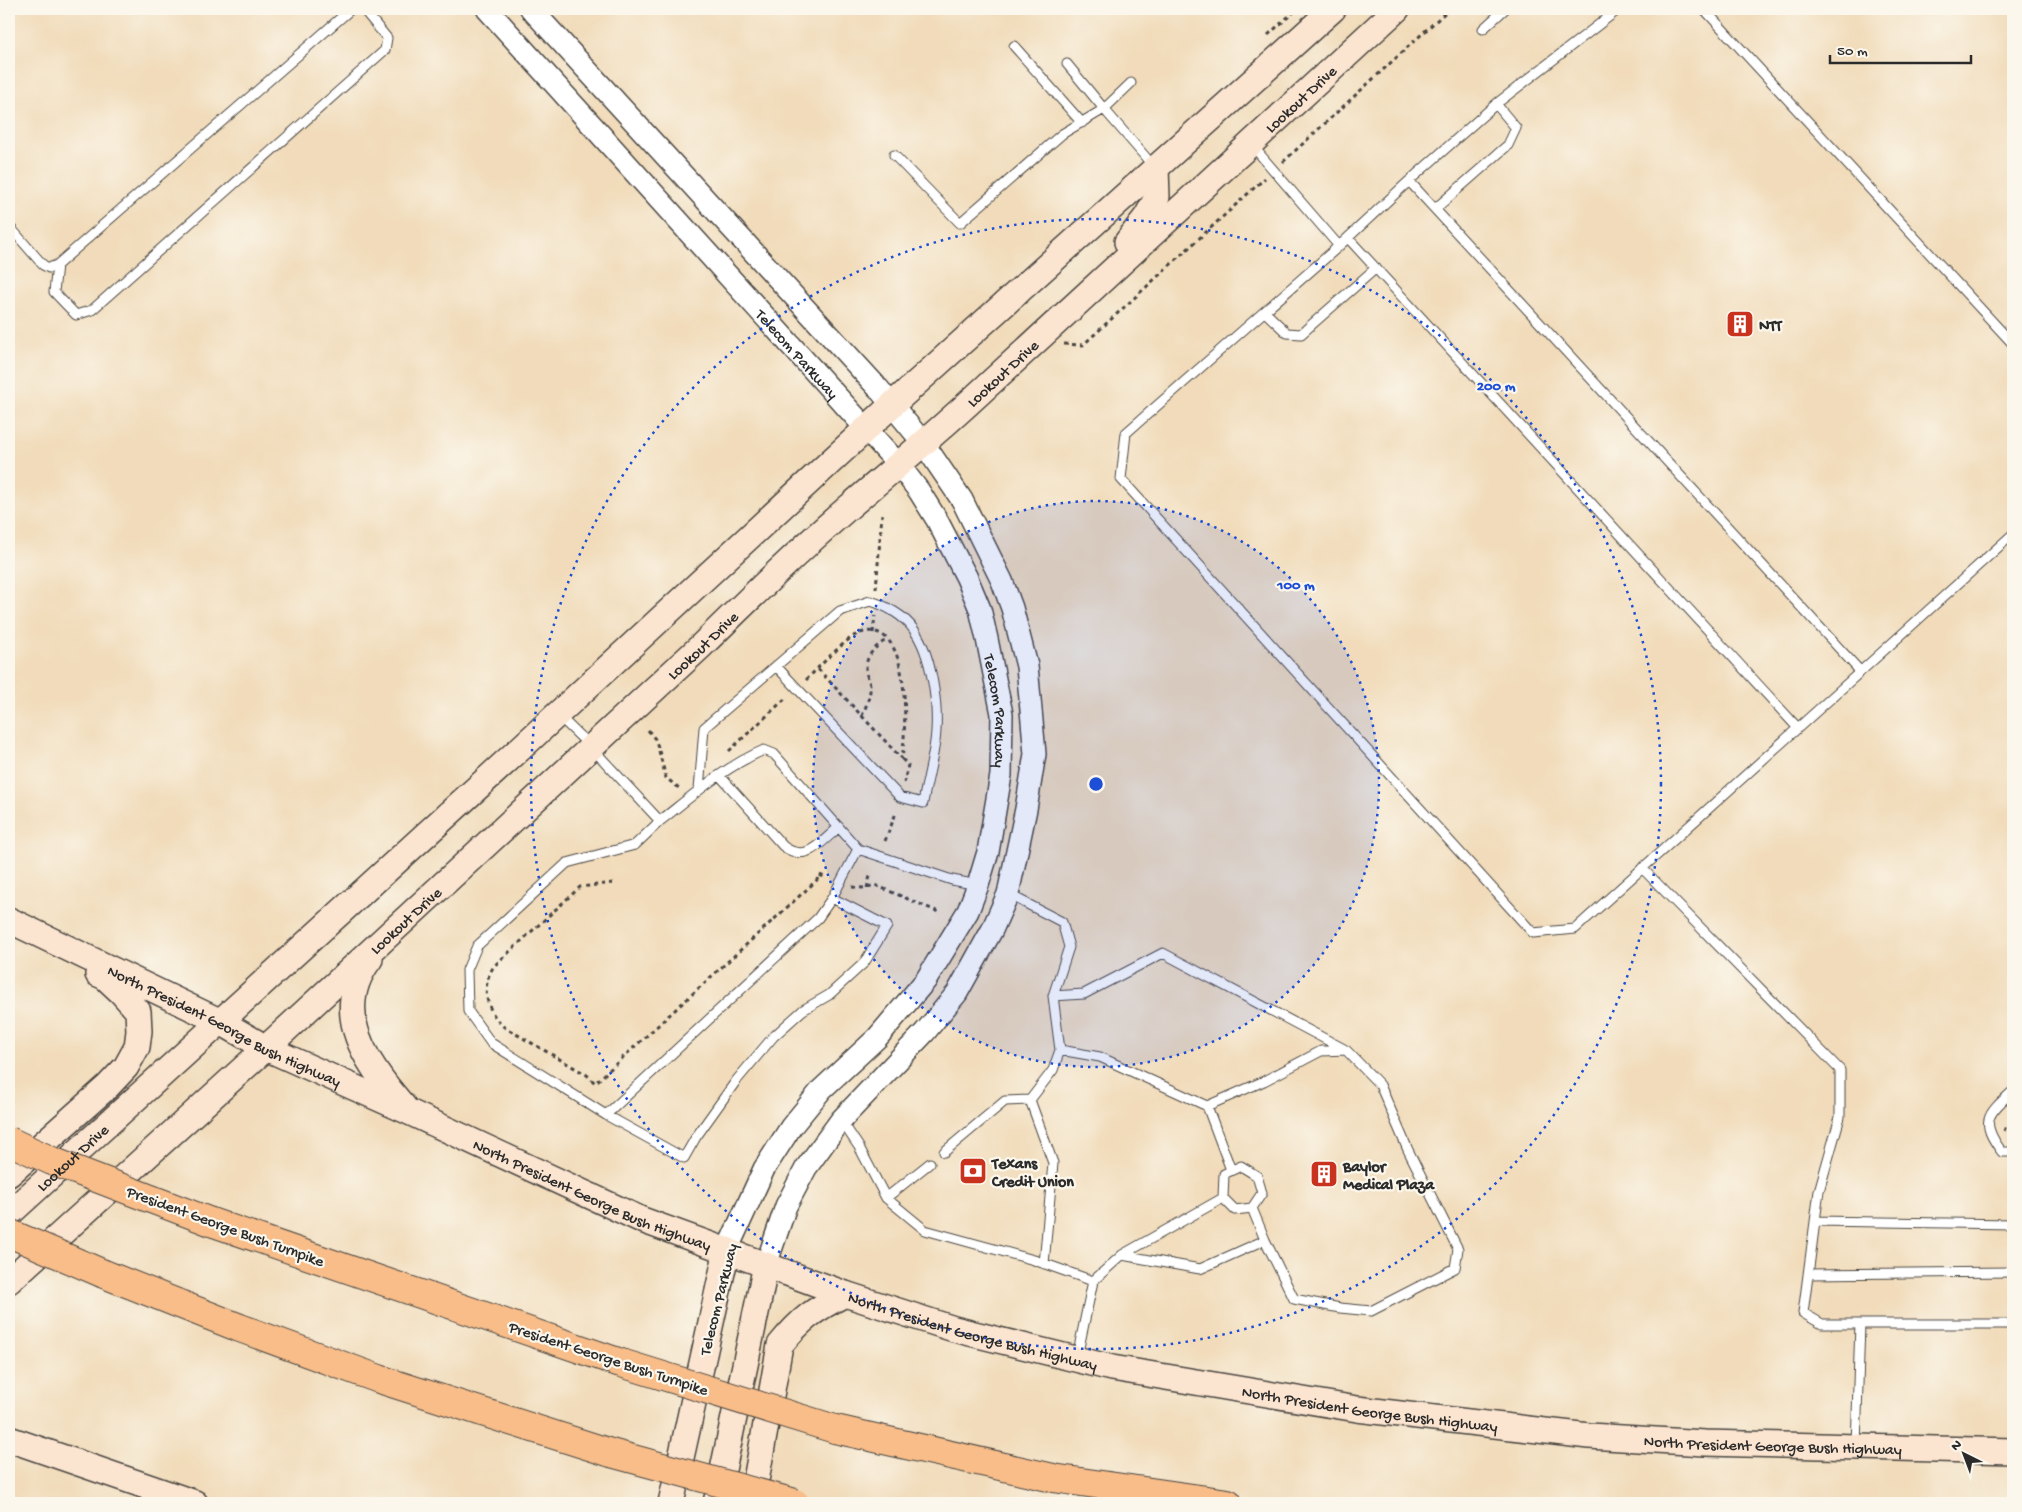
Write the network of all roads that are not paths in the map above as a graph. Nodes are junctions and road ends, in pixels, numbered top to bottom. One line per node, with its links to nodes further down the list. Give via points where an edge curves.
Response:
1 (363, 9): 25 (lane, via 387,38 384,50 92,310 76,315 54,292)
2 (486, 9): 31 (street, Telecom Parkway)
3 (531, 9): 30 (street, Telecom Parkway)
4 (1333, 9): 19 (main road, Lookout Drive)
5 (1397, 9): 17 (main road, Lookout Drive)
6 (1505, 9): 10 (lane)
7 (1619, 9): 14 (lane)
8 (1704, 9): 29 (lane)
9 (347, 10): 25 (lane)
10 (1483, 29)
11 (1014, 46): 16 (lane)
12 (1067, 64): 15 (lane)
13 (1131, 83): 15 (lane)
14 (1496, 104): 20 (lane); 21 (lane, via 1516,128 1508,144)
15 (1104, 109): 16 (lane); 19 (lane)
16 (1082, 123): 18 (lane, via 1062,134 960,223)
17 (1251, 144): 24 (lane); 27 (main road, Lookout Drive)
18 (894, 155)
19 (1156, 168): 27 (main road, via 1157,197); 30 (main road, Lookout Drive)
20 (1409, 181): 21 (lane); 23 (lane)
21 (1436, 209): 36 (lane)
22 (9, 226): 25 (lane, via 43,265 49,268)
23 (1348, 238): 24 (lane); 26 (lane)
24 (1339, 246): 28 (lane)
25 (56, 265)
26 (1376, 268): 28 (lane, via 1301,334 1287,333); 38 (lane)
27 (1097, 285): 32 (main road, Lookout Drive)
28 (1265, 312): 45 (lane, via 1126,433 1121,479 1533,933 1575,929)
29 (2013, 344)
30 (893, 404): 31 (main road, Lookout Drive); 32 (street, Telecom Parkway)
31 (866, 429): 33 (street, Telecom Parkway); 37 (main road, Lookout Drive)
32 (924, 444): 33 (main road, Lookout Drive); 47 (street, Telecom Parkway, via 962,500 991,557 1012,608 1027,666 1035,754)
33 (899, 465): 39 (main road, Lookout Drive, via 760,588); 46 (street, Telecom Parkway, via 937,520 980,609 1002,714 1001,775 988,852)
34 (2013, 534): 36 (lane)
35 (776, 666): 35 (lane, via 840,611 870,601 899,615 914,629 929,662 935,702 936,731 923,803 900,797); 41 (lane, via 704,728)
36 (1860, 670): 38 (lane)
37 (557, 714): 39 (lane); 53 (main road, Lookout Drive)
38 (1797, 728): 45 (lane)
39 (591, 747): 42 (lane); 50 (main road, Lookout Drive)
40 (720, 776): 41 (lane); 43 (lane, via 764,750 774,754); 43 (lane, via 792,853 810,851)
41 (699, 790): 42 (lane)
42 (660, 821): 61 (lane, via 635,845 567,863 477,946 467,970 468,1011 491,1044)
43 (839, 827): 44 (lane)
44 (858, 849): 46 (lane, via 952,880); 48 (lane)
45 (1642, 868): 75 (lane, via 1840,1070 1840,1117 1819,1191)
46 (978, 885): 47 (street); 79 (street, Telecom Parkway, via 968,911 926,980 877,1038 822,1089 791,1127 764,1169)
47 (1008, 894): 52 (lane, via 1062,922 1069,947); 62 (street, Telecom Parkway, via 957,993 925,1032)
48 (832, 898): 61 (lane, via 818,918); 61 (lane, via 887,926 864,963 829,995 804,1010 773,1037 736,1081 684,1158)
49 (9, 920): 51 (main road, North President George Bush Highway)
50 (395, 928): 54 (main road, Lookout Drive); 60 (main road, via 365,965 355,984 352,1004 359,1042 367,1058 388,1090)
51 (60, 945): 53 (main road, North President George Bush Highway); 70 (main road, via 80,965 105,977 138,1011 137,1047 126,1067 108,1086)
52 (1054, 996): 55 (lane); 56 (lane, via 1084,994 1163,953)
53 (219, 1021): 54 (main road, North President George Bush Highway); 74 (main road, Lookout Drive)
54 (266, 1048): 60 (main road, North President George Bush Highway); 85 (main road, Lookout Drive)
55 (1060, 1050): 58 (lane, via 1054,1070); 59 (lane, via 1100,1057)
56 (1346, 1050): 59 (lane, via 1321,1051); 78 (lane, via 1380,1086 1458,1249 1455,1268 1371,1311 1340,1308 1294,1299)
57 (2013, 1091): 66 (lane, via 1990,1115 1987,1126 2002,1152)
58 (1030, 1100): 65 (lane, via 1005,1101); 81 (lane, via 1054,1163)
59 (1207, 1106): 69 (lane)
60 (407, 1111): 79 (main road, North President George Bush Highway, via 642,1220)
61 (606, 1115)
62 (841, 1120): 71 (lane); 82 (street, Telecom Parkway, via 806,1168 786,1206)
63 (9, 1124): 67 (highway, bridge)
64 (9, 1141): 67 (highway, President George Bush Turnpike, bridge)
65 (944, 1152)
66 (2013, 1152)
67 (52, 1161): 99 (highway, President George Bush Turnpike, bridge, via 211,1222 618,1362 835,1429 1053,1478)
68 (930, 1163): 71 (lane)
69 (1231, 1170): 72 (lane, via 1224,1174); 73 (lane, via 1241,1166 1257,1176 1262,1193)
70 (9, 1174)
71 (886, 1198): 81 (lane, via 925,1230)
72 (1223, 1198): 73 (lane, via 1235,1210); 80 (lane)
73 (1252, 1208): 78 (lane)
74 (9, 1214)
75 (1815, 1221): 76 (lane); 84 (lane)
76 (2013, 1224)
77 (9, 1233): 98 (highway, bridge, via 240,1328 370,1376 611,1453)
78 (1265, 1240): 80 (lane, via 1200,1269)
79 (727, 1250): 82 (main road, North President George Bush Highway); 95 (main road, Telecom Parkway)
80 (1122, 1254): 86 (lane)
81 (1044, 1264): 86 (lane)
82 (766, 1265): 87 (main road, North President George Bush Highway); 96 (main road, Telecom Parkway)
83 (2013, 1272): 84 (lane)
84 (1808, 1274): 88 (lane, via 1803,1313 1822,1324)
85 (9, 1281)
86 (1093, 1281): 90 (lane)
87 (845, 1294): 90 (main road, North President George Bush Highway, via 954,1329); 97 (main road, via 814,1310 780,1345)
88 (1860, 1324): 89 (lane); 92 (lane)
89 (2013, 1324)
90 (1076, 1359): 92 (main road, North President George Bush Highway, via 1112,1368 1357,1409 1590,1436)
91 (9, 1439): 94 (main road)
92 (1856, 1447): 93 (main road, North President George Bush Highway)
93 (2013, 1451)
94 (195, 1503)
95 (671, 1503)
96 (716, 1503)
97 (752, 1503)
98 (795, 1503)
99 (1228, 1503)

